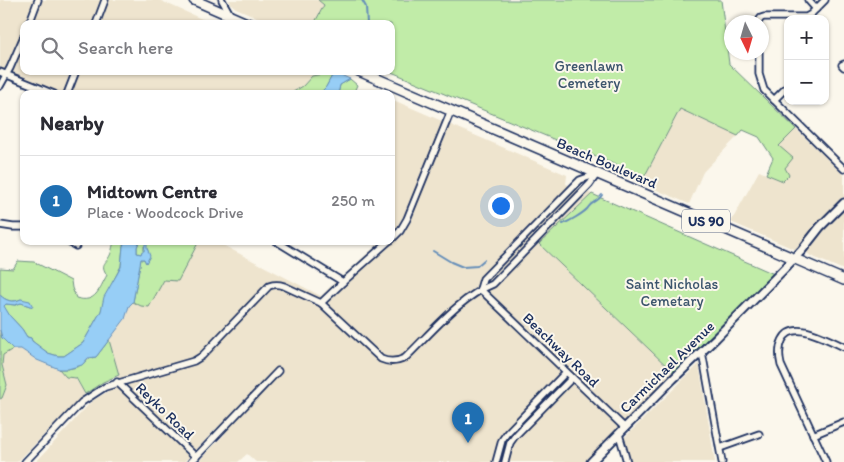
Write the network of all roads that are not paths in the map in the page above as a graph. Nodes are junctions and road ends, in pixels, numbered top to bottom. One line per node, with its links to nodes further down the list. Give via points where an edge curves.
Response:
1 (38, 0): 10 (street)
2 (105, 0): 11 (street)
3 (222, 0): 8 (street)
4 (808, 0): 7 (street)
5 (824, 0): 7 (street)
6 (200, 1): 8 (highway)
7 (816, 9): 9 (street, via 806,17)
8 (231, 16): 12 (highway)
9 (769, 17)
10 (30, 20)
11 (98, 20)
12 (240, 20)
13 (20, 43): 15 (street)
14 (759, 60): 22 (street, via 760,80)
15 (3, 74): 18 (street); 19 (street)
16 (74, 75): 20 (street)
17 (368, 75): 23 (highway, Beach Boulevard / US 90)
18 (0, 86)
19 (44, 90)
20 (69, 90)
21 (784, 90): 22 (street)
22 (774, 100): 24 (street)
23 (451, 111): 25 (highway, Beach Boulevard / US 90); 29 (street, via 407,219)
24 (844, 169)
25 (597, 174): 32 (highway, Beach Boulevard / US 90); 35 (street, via 493,284); 35 (street, via 580,180 483,279)
26 (844, 203): 32 (street, Carmichael Avenue)
27 (0, 225): 28 (street)
28 (20, 227)
29 (395, 236)
30 (283, 245): 34 (street)
31 (384, 245): 34 (street)
32 (794, 259): 33 (highway, Beach Boulevard / US 90); 38 (street, Carmichael Avenue)
33 (844, 280)
34 (343, 282): 36 (street)
35 (480, 289): 36 (street, via 461,303 405,358 394,362 381,359); 40 (street, Beachway Road)
36 (321, 304): 42 (street, via 274,284 194,361)
37 (844, 347): 47 (street, via 804,331 789,333 781,342 781,365)
38 (702, 352): 44 (street, Carmichael Avenue); 48 (street)
39 (278, 371): 49 (street)
40 (566, 372): 41 (street, Beachway Road); 51 (street, via 507,433)
41 (572, 378): 44 (street, Beachway Road); 52 (street, via 515,436)
42 (117, 382): 49 (street, Reyko Road); 50 (street, via 82,402)
43 (844, 422): 47 (street)
44 (625, 428): 45 (street, Carmichael Avenue)
45 (619, 434): 53 (street, Carmichael Avenue); 54 (street)
46 (759, 434): 48 (street)
47 (813, 435): 56 (street)
48 (720, 448): 55 (street)
49 (194, 460)
50 (25, 462)
51 (496, 462)
52 (504, 462)
53 (591, 462)
54 (627, 462)
55 (722, 462)
56 (826, 462)

